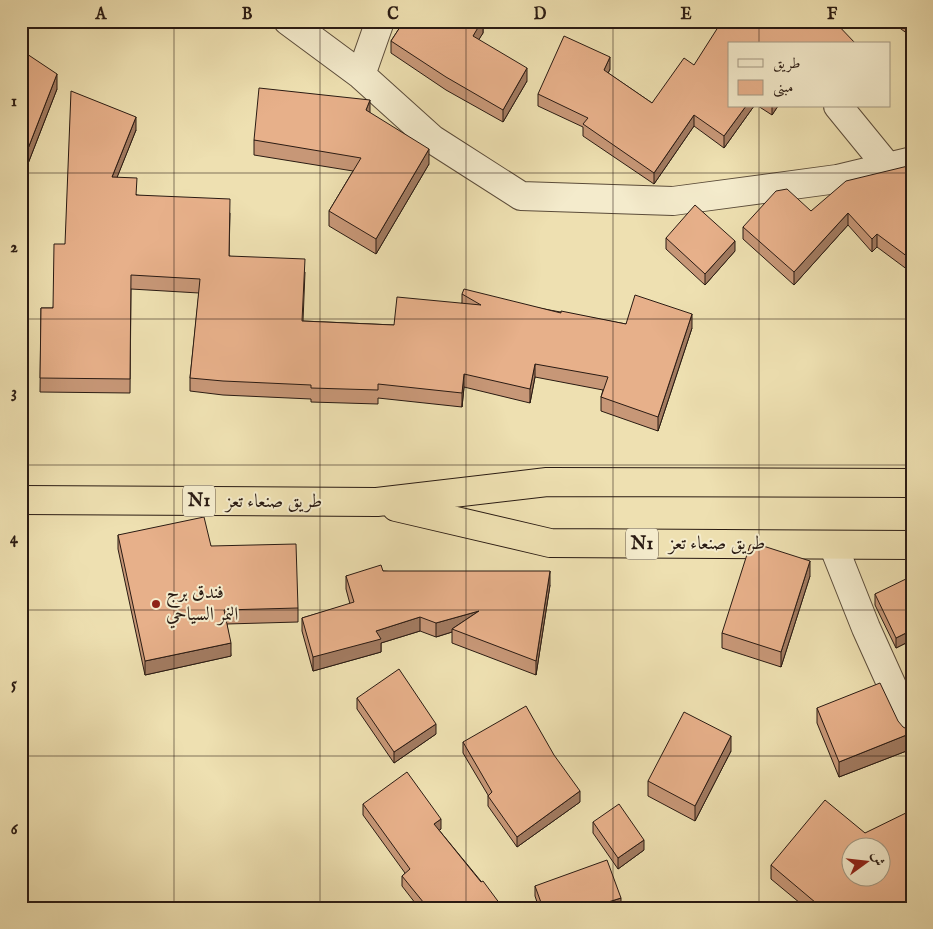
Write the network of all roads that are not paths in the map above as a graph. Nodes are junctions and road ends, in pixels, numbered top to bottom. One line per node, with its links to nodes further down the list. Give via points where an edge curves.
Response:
1 (288, 21): 3 (street)
2 (380, 21): 3 (street)
3 (361, 75): 5 (street, via 432,140 520,196 673,201 836,179)
4 (840, 108): 5 (street)
5 (899, 164)
6 (912, 483): 8 (highway, طريق صنعاء تعز / N1, via 547,482)
7 (21, 500): 8 (highway, طريق صنعاء تعز / N1)
8 (377, 502): 10 (highway, طريق صنعاء تعز / N1, via 550,543)
9 (912, 544): 10 (highway, طريق صنعاء تعز / N1)
10 (833, 545): 11 (street)
11 (912, 730)

